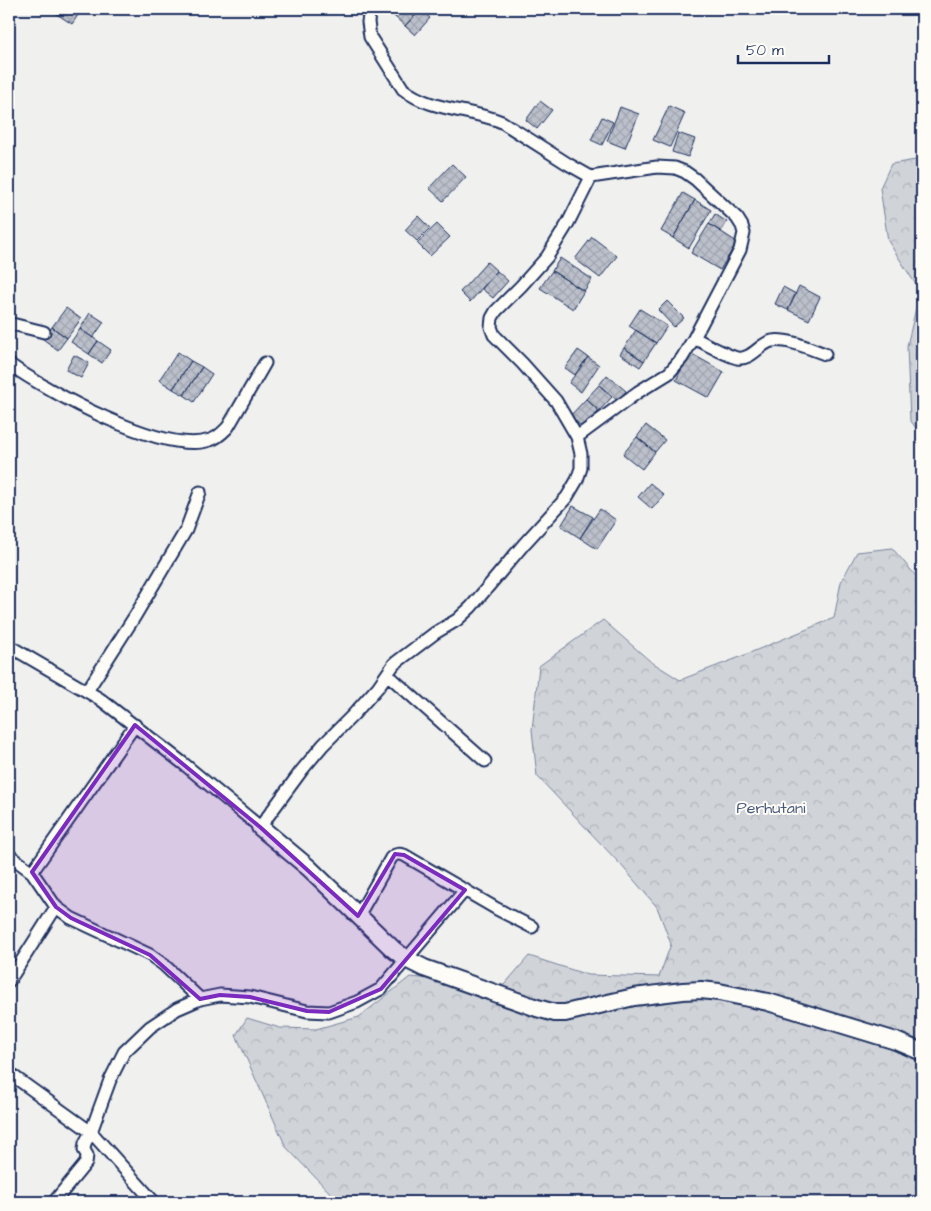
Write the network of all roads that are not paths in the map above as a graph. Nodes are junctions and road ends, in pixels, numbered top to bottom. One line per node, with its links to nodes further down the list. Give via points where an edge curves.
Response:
1 (370, 9): 2 (street, via 370,37 408,94 502,122)
2 (591, 177): 5 (street, via 657,167 675,168 695,179 737,218 744,233 740,250); 9 (street, via 547,257 496,311 491,327 494,335 556,401)
3 (9, 324): 4 (street)
4 (44, 332)
5 (694, 338): 6 (street, via 737,358 747,357 773,341 784,341); 9 (street, via 669,373)
6 (825, 354)
7 (265, 363): 8 (street, via 222,433 209,441 190,443 139,431 77,405)
8 (9, 364)
9 (577, 437): 12 (street, via 581,468 566,497 471,607 404,656)
10 (200, 492): 13 (street, via 186,530)
11 (9, 646): 13 (street)
12 (387, 674): 15 (street); 16 (street, via 323,745)
13 (87, 691): 14 (street)
14 (134, 726): 16 (street); 18 (street)
15 (485, 761)
16 (260, 826): 21 (main road)
17 (9, 855): 18 (street)
18 (32, 872): 20 (street)
19 (465, 890): 21 (street, via 404,855 395,854); 22 (street); 23 (street)
20 (56, 907): 24 (street); 25 (street, via 71,918 150,955)
21 (358, 916): 23 (main road)
22 (532, 927)
23 (406, 959): 25 (street, via 381,989 358,1002 329,1012 307,1011 250,997 220,994); 26 (main road, via 555,1013 634,996 700,990 719,992 768,1002)
24 (9, 981)
25 (200, 999): 28 (street, via 177,1009 150,1027 124,1052)
26 (922, 1052)
27 (9, 1073): 28 (street)
28 (91, 1132): 29 (street, via 84,1146 88,1155 86,1163); 30 (street)
29 (54, 1202)
30 (154, 1202)

